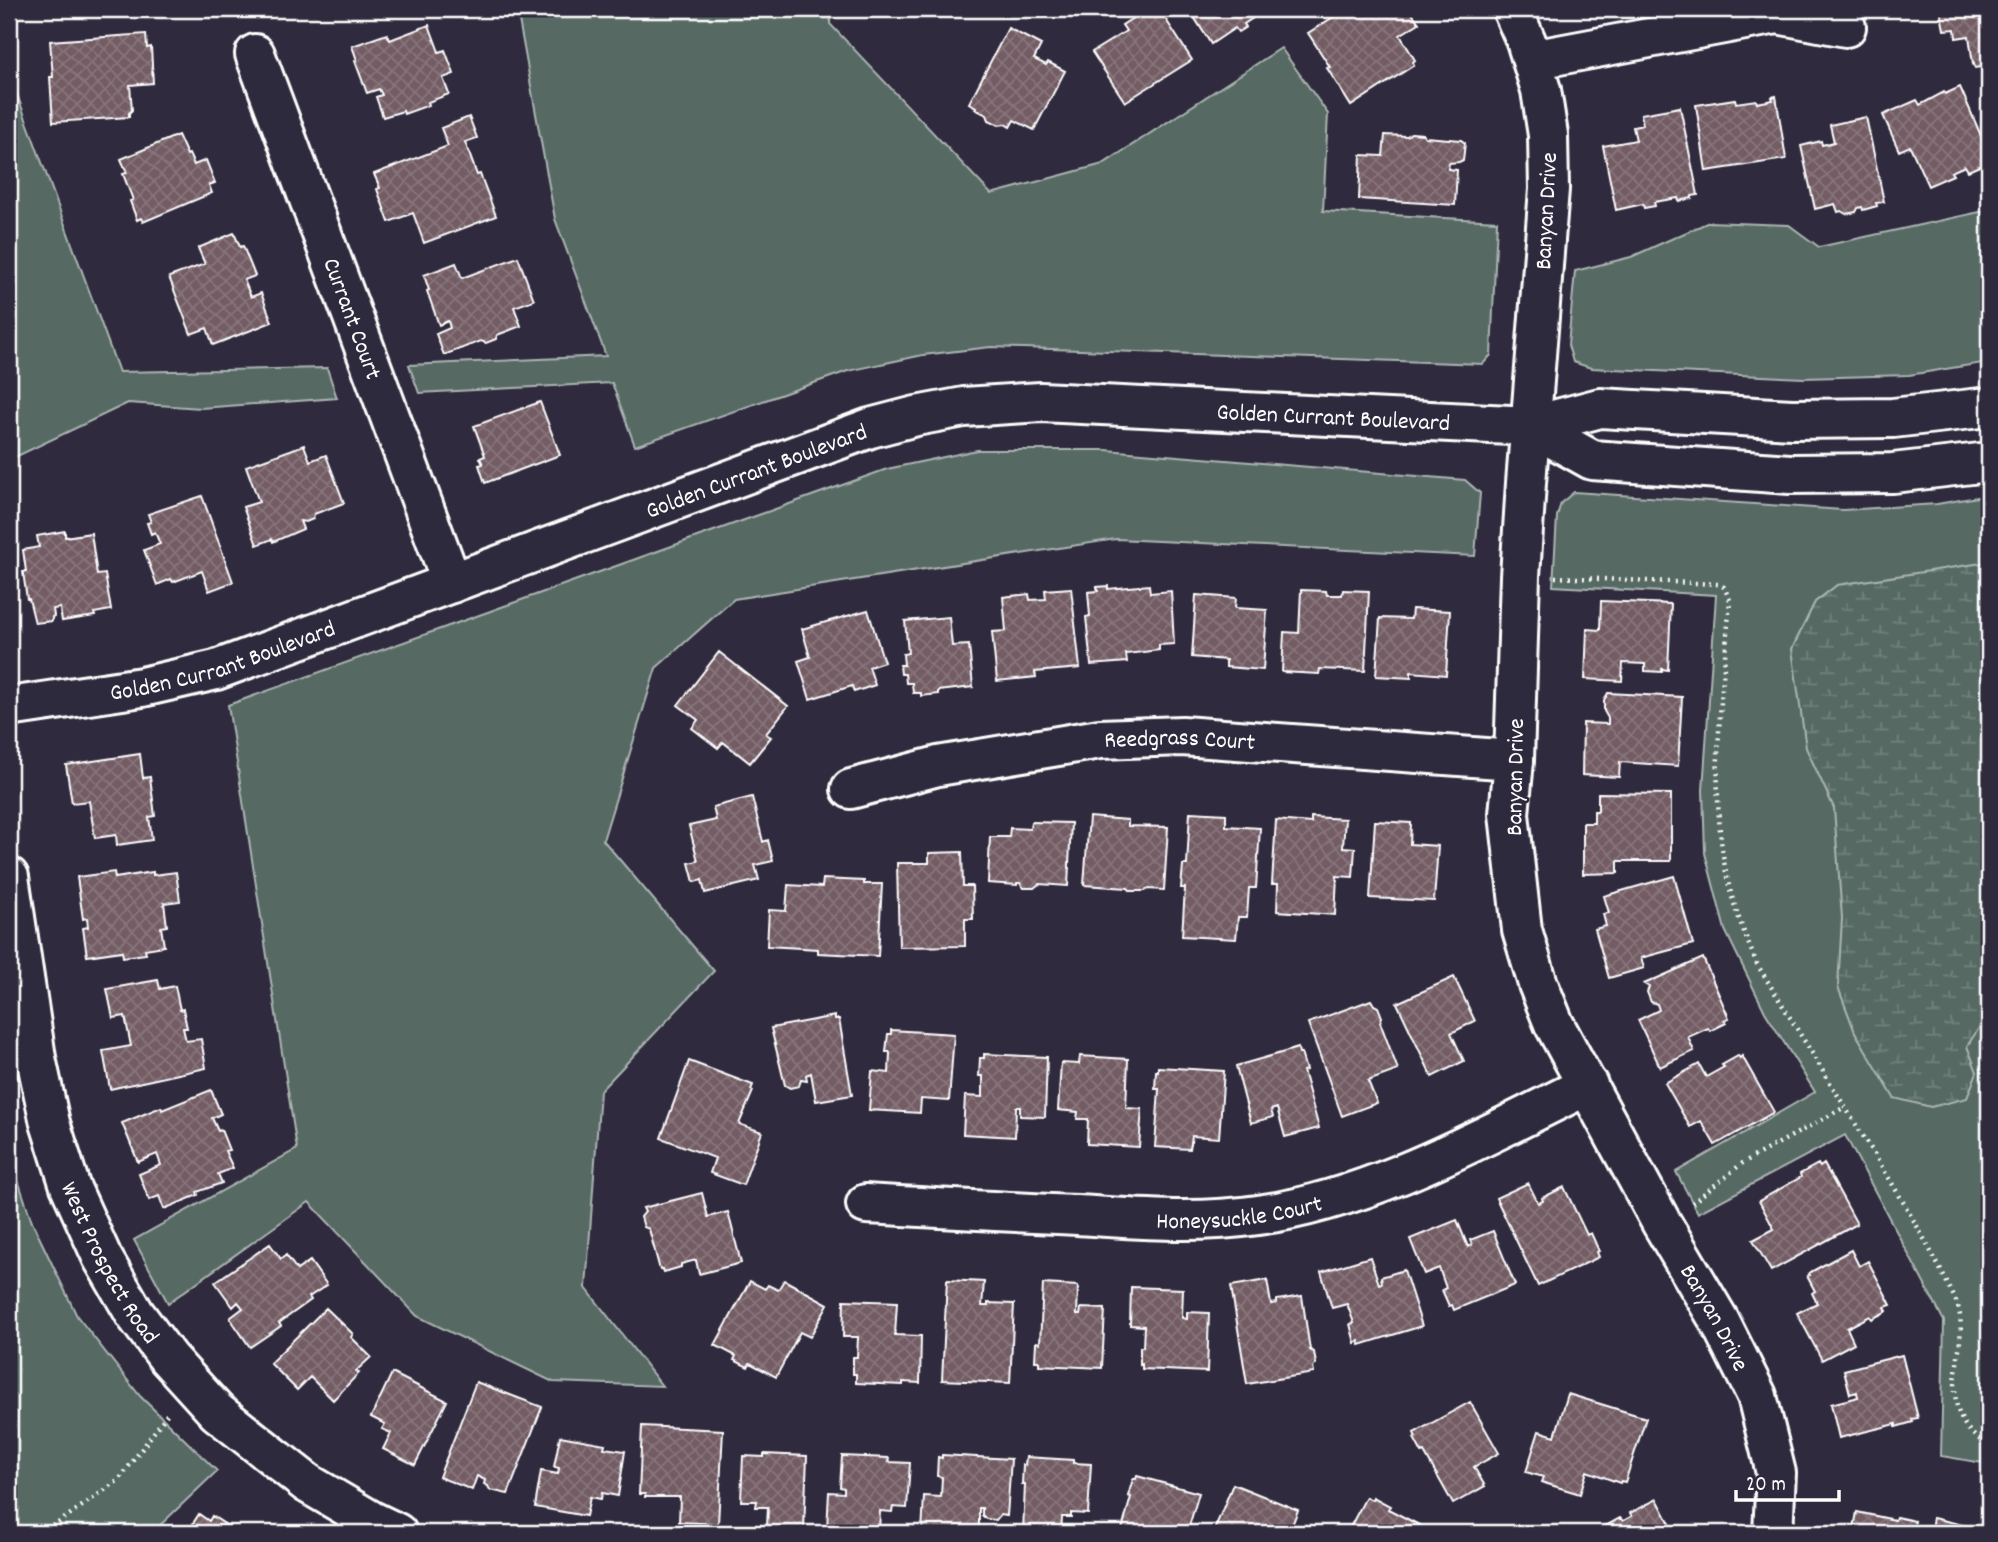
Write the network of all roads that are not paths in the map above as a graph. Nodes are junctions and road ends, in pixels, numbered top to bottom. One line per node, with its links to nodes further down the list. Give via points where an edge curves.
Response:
1 (1512, 9): 4 (street, Banyan Drive)
2 (1846, 27): 4 (street, via 1777,14)
3 (255, 54): 8 (street, Currant Court)
4 (1532, 60): 6 (street, Banyan Drive, via 1548,135 1549,189)
5 (1989, 407): 6 (street, Golden Currant Boulevard, via 1893,418 1792,419 1600,408)
6 (1531, 426): 7 (street, Golden Currant Boulevard, via 1592,460 1790,474 1894,472); 8 (street, Golden Currant Boulevard, via 1041,402 964,407 870,428); 10 (street, Banyan Drive)
7 (1989, 462)
8 (452, 583): 9 (street, Golden Currant Boulevard, via 216,670 142,687)
9 (9, 707)
10 (1514, 760): 11 (street, Reedgrass Court, via 1182,736 1100,739 938,766); 13 (street, Banyan Drive, via 1509,814 1522,930 1554,1024)
11 (851, 789)
12 (9, 877): 15 (street, West Prospect Road, via 50,1123 70,1186 102,1257 135,1314 217,1412 307,1483)
13 (1588, 1085): 14 (street, Honeysuckle Court, via 1460,1148 1366,1187 1259,1215 1150,1219); 16 (street, Banyan Drive, via 1757,1396 1776,1473)
14 (866, 1204)
15 (397, 1533)
16 (1773, 1533)

